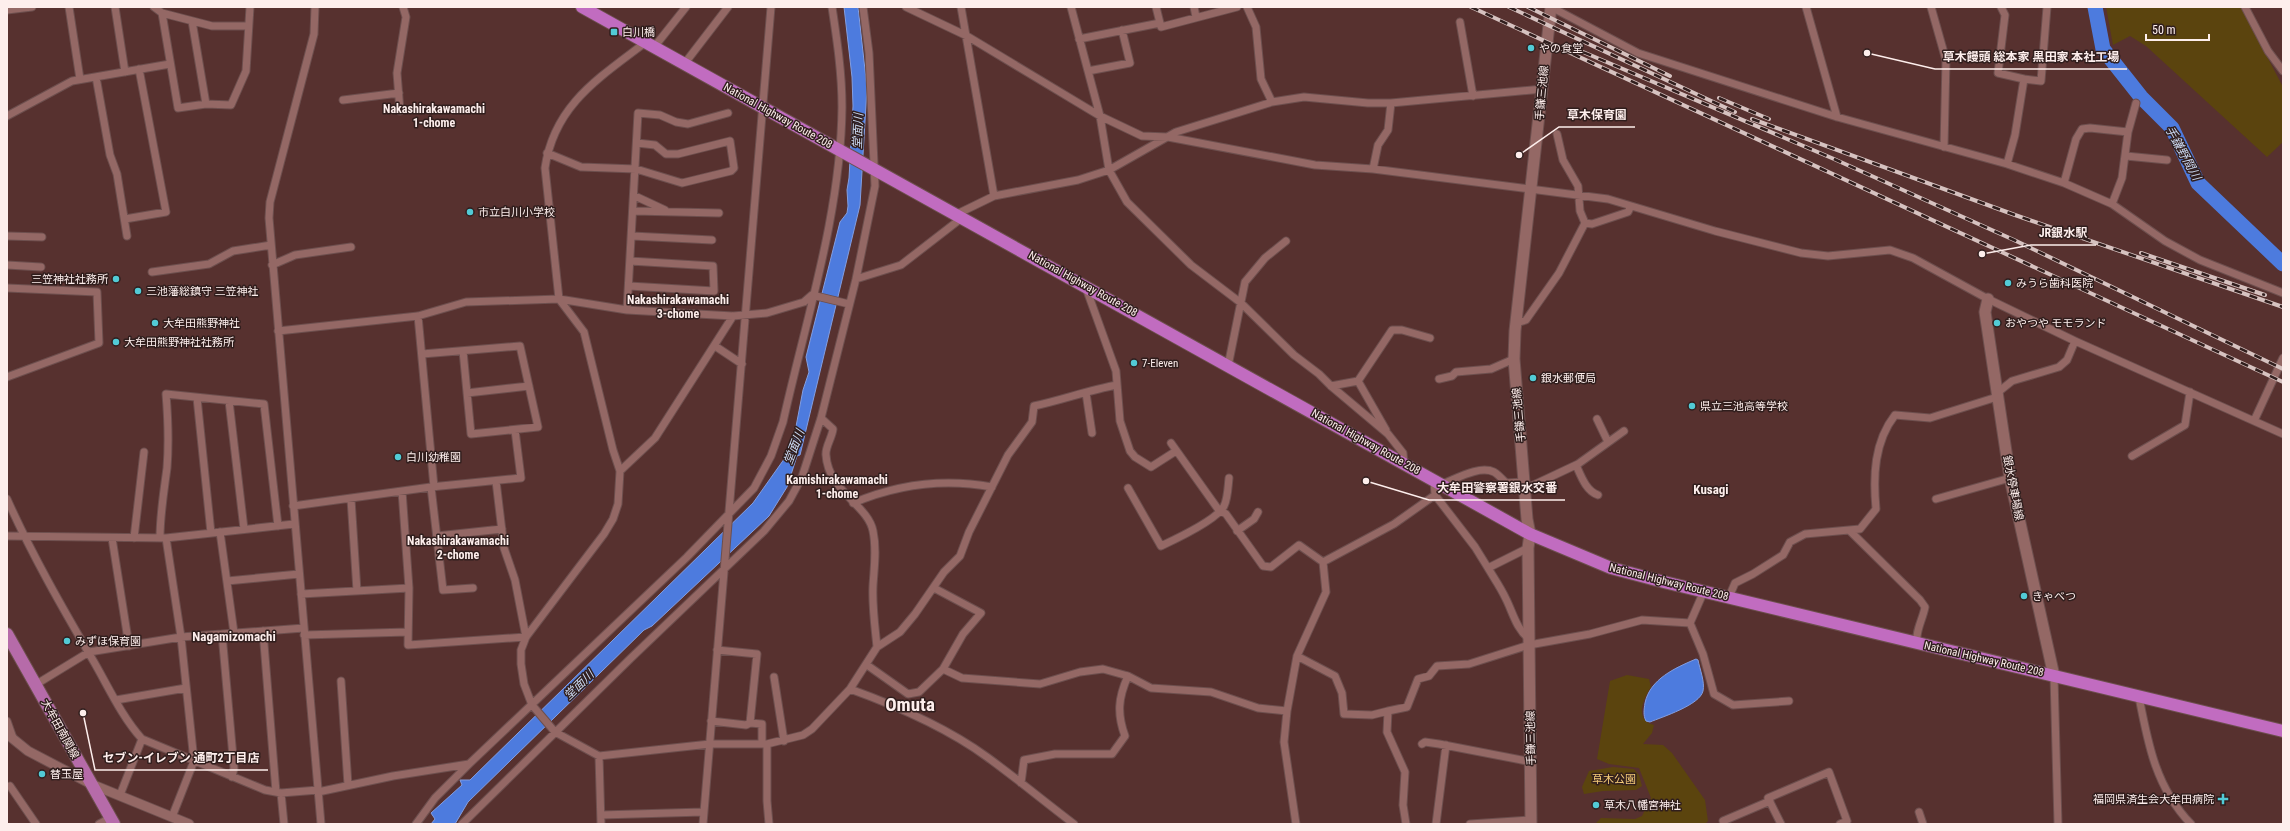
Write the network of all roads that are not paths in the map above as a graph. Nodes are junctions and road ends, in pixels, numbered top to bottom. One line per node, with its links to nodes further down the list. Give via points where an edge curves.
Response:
1 (32, 7): 27 (street)
2 (69, 7): 45 (street)
3 (115, 7): 43 (street)
4 (154, 7): 28 (street)
5 (250, 7): 33 (street)
6 (315, 7): 94 (street, via 314,34 270,202)
7 (403, 7): 48 (street, via 406,17 397,73)
8 (582, 7): 37 (highway, National Highway Route 208)
9 (686, 7): 37 (street)
10 (728, 7): 38 (street)
11 (771, 7): 55 (street)
12 (832, 7): 66 (street, via 842,106)
13 (863, 7): 73 (street, via 869,53)
14 (906, 7): 35 (street)
15 (961, 7): 35 (street)
16 (1071, 7): 36 (street)
17 (1156, 7): 32 (street)
18 (1194, 7): 29 (street)
19 (1237, 7): 29 (street)
20 (1247, 7): 51 (street, via 1256,27 1261,79)
21 (1551, 7): 47 (main road, 手鎌三池線); 60 (street, via 1638,53)
22 (1806, 7): 60 (street)
23 (1931, 7): 65 (street, via 1946,60)
24 (2002, 7): 46 (street, via 2005,15 1998,73)
25 (2047, 7): 46 (street, via 2041,81)
26 (2245, 7): 42 (street, via 2268,51)
27 (7, 10)
28 (162, 13): 30 (street); 39 (street)
29 (1196, 17): 32 (street, via 1161,27)
30 (192, 21): 33 (street, via 212,26); 54 (street)
31 (1460, 22): 49 (street)
32 (1160, 23): 34 (street)
33 (247, 26): 54 (street, via 246,71 231,105)
34 (1122, 30): 36 (street); 41 (street, via 1130,63)
35 (967, 36): 59 (street); 79 (street)
36 (1079, 39): 41 (street)
37 (651, 44): 38 (highway, National Highway Route 208); 67 (street, via 594,81 574,101 560,119)
38 (685, 63): 55 (highway, National Highway Route 208)
39 (170, 64): 40 (street); 54 (street, via 178,108)
40 (139, 69): 43 (street); 86 (street, via 166,212)
41 (1088, 71): 59 (street)
42 (2283, 71)
43 (125, 72): 44 (street)
44 (96, 76): 45 (street); 86 (street)
45 (80, 79): 58 (street)
46 (2024, 79): 70 (street, via 2015,135)
47 (1543, 89): 49 (street); 76 (main road, 手鎌三池線)
48 (398, 93): 50 (street); 56 (street)
49 (1474, 96): 52 (street)
50 (343, 100)
51 (1272, 102): 52 (street, via 1304,97); 63 (street, via 1176,132)
52 (1392, 103): 72 (street, via 1388,130 1378,145)
53 (2136, 103): 61 (street)
54 (206, 104)
55 (763, 107): 66 (highway, National Highway Route 208); 112 (street)
56 (400, 111)
57 (728, 113): 64 (street, via 688,124 660,115 638,113)
58 (7, 116)
59 (1100, 116): 63 (street, via 1142,136); 74 (street)
60 (1837, 117): 65 (street)
61 (2128, 132): 68 (street); 75 (street, via 2082,129 2076,138)
62 (1557, 134): 77 (street, via 1563,160 1578,186)
63 (1168, 137): 72 (street, via 1287,161); 74 (street)
64 (637, 143): 71 (street); 71 (street, via 655,145 666,154 678,154 730,141 734,168 682,183)
65 (1944, 147): 70 (street)
66 (839, 150): 73 (highway, National Highway Route 208); 106 (street, via 832,208)
67 (547, 153): 71 (street, via 581,167); 107 (street, via 545,168)
68 (2126, 156): 69 (street); 80 (street, via 2122,178)
69 (2167, 160)
70 (2007, 164): 75 (street)
71 (636, 169): 78 (street)
72 (1373, 169): 76 (street)
73 (874, 170): 85 (highway, National Highway Route 208); 101 (street, via 875,186)
74 (1109, 170): 79 (street, via 1078,180); 109 (street, via 1127,202 1147,223 1191,265)
75 (2064, 183): 80 (street)
76 (1532, 188): 77 (street); 115 (main road, 手鎌三池線)
77 (1578, 194): 81 (street); 87 (street, via 1580,211)
78 (634, 196): 82 (street); 83 (street)
79 (994, 196): 85 (street)
80 (2112, 204): 105 (street, via 2165,241 2200,260)
81 (1631, 206): 87 (street, via 1628,212 1592,224); 108 (street, via 1801,253 1828,256 1890,250 1913,258)
82 (634, 211): 83 (street); 90 (street)
83 (669, 212): 84 (street)
84 (719, 213)
85 (960, 216): 101 (street, via 901,265); 103 (highway, National Highway Route 208)
86 (125, 219): 89 (street)
87 (1585, 223): 115 (street, via 1559,273 1526,320)
88 (7, 236): 91 (street)
89 (127, 236)
90 (632, 236): 92 (street); 96 (street)
91 (42, 237)
92 (712, 240)
93 (1286, 241): 109 (street, via 1254,270 1246,282)
94 (271, 245): 98 (street); 100 (street, via 233,251 210,264)
95 (351, 248): 98 (street, via 295,255)
96 (630, 261): 102 (street); 102 (street, via 713,266 714,291)
97 (7, 265): 99 (street)
98 (272, 265): 116 (street)
99 (41, 267)
100 (152, 272)
101 (856, 279): 110 (street)
102 (629, 286): 111 (street)
103 (1086, 286): 125 (highway, National Highway Route 208); 129 (street, via 1111,354)
104 (7, 288): 126 (street, via 97,292 99,343)
105 (2283, 293)
106 (812, 295): 110 (street); 112 (street, via 804,302 767,314); 172 (street, via 783,422 771,456 754,488)
107 (559, 299): 111 (street); 113 (street, via 466,302); 153 (street, via 584,332)
108 (1988, 299): 118 (street); 135 (main road, 銀水停車場線, via 1985,312)
109 (1241, 303): 125 (street); 131 (street)
110 (850, 304): 138 (street)
111 (627, 310): 114 (street)
112 (746, 315): 114 (street); 124 (street)
113 (418, 316): 116 (street); 121 (street)
114 (733, 316): 119 (street)
115 (1516, 323): 123 (main road, 手鎌三池線)
116 (278, 331): 169 (street)
117 (1430, 338): 128 (street, via 1402,330 1392,330)
118 (2075, 341): 132 (street); 135 (street, via 2067,360 2059,366 2012,381)
119 (715, 346): 124 (street); 153 (street, via 655,438)
120 (463, 352): 121 (street); 130 (street, via 520,346); 133 (street)
121 (422, 354): 159 (street)
122 (2283, 358): 140 (street)
123 (1514, 359): 127 (street, via 1491,369 1456,372); 158 (main road, 手鎌三池線)
124 (742, 364): 172 (street)
125 (1228, 366): 151 (highway, National Highway Route 208)
126 (7, 377)
127 (1439, 380)
128 (1358, 381): 131 (street); 144 (street)
129 (1118, 385): 134 (street); 148 (street, via 1120,421 1130,452 1151,466)
130 (529, 386): 133 (street); 141 (street, via 538,427)
131 (1330, 386): 144 (street)
132 (2190, 392): 140 (street); 150 (street, via 2185,425)
133 (467, 393): 141 (street, via 471,434)
134 (1086, 393): 143 (street); 160 (street, via 1034,406 1032,422 1008,455)
135 (1997, 395): 155 (main road, 銀水停車場線); 178 (street, via 1930,418 1896,415 1875,455 1876,509 1860,529)
136 (197, 398): 137 (street); 180 (street); 187 (street, via 166,394 167,467 160,515)
137 (229, 401): 174 (street, via 264,404); 175 (street)
138 (821, 418): 168 (street, via 833,429 826,454 828,468 842,492); 190 (street, via 802,478 789,501 764,531)
139 (1597, 419): 146 (street)
140 (2254, 421): 145 (street)
141 (516, 430): 156 (street, via 521,478)
142 (1624, 431): 146 (street)
143 (1092, 433)
144 (1388, 434): 151 (street, via 1403,453)
145 (2283, 434)
146 (1608, 442): 152 (street)
147 (1171, 443): 148 (street)
148 (1176, 451): 170 (street)
149 (144, 452): 186 (street)
150 (2132, 456)
151 (1404, 465): 157 (highway, National Highway Route 208)
152 (1576, 465): 158 (street); 164 (street, via 1587,487)
153 (620, 471): 209 (street, via 618,504 613,519)
154 (1229, 478): 170 (street, via 1225,505)
155 (2010, 478): 167 (street); 220 (main road, 銀水停車場線)
156 (496, 481): 159 (street); 176 (street)
157 (1438, 482): 158 (street, via 1486,470 1494,472 1506,483); 163 (street); 181 (highway, National Highway Route 208)
158 (1524, 486): 181 (main road, 手鎌三池線)
159 (433, 487): 162 (street); 184 (street)
160 (992, 488): 168 (street, via 976,484 917,483); 196 (street, via 969,532 960,556 944,572)
161 (1128, 488): 170 (street, via 1161,546 1193,530)
162 (402, 491): 166 (street); 194 (street)
163 (1435, 495): 189 (street, via 1394,524); 191 (street)
164 (1598, 496)
165 (7, 499): 183 (street)
166 (351, 499): 169 (street); 197 (street)
167 (1936, 499)
168 (853, 503): 213 (street, via 870,521 873,530)
169 (293, 506): 173 (street)
170 (1220, 511): 177 (street, via 1226,514)
171 (1258, 512): 177 (street, via 1254,519)
172 (728, 517): 190 (street); 229 (street)
173 (294, 524): 174 (street); 192 (street)
174 (278, 526): 175 (street)
175 (244, 529): 179 (street)
176 (502, 529): 184 (street); 209 (street, via 504,548 515,580)
177 (1237, 530): 189 (street, via 1267,568 1299,545)
178 (1850, 531): 200 (street, via 1805,534 1790,542 1783,555 1735,583); 211 (street, via 1925,607 1916,636)
179 (220, 532): 180 (street); 193 (street)
180 (211, 533): 187 (street)
181 (1530, 534): 188 (main road, 手鎌三池線); 198 (highway, National Highway Route 208, via 1611,568)
182 (7, 536): 183 (street)
183 (23, 536): 185 (street); 215 (street)
184 (437, 536): 195 (street, via 442,590)
185 (112, 538): 186 (street); 212 (street)
186 (134, 538): 187 (street)
187 (163, 538): 208 (street)
188 (1528, 548): 191 (street); 210 (main road, 手鎌三池線)
189 (1323, 562): 216 (street, via 1326,592)
190 (724, 566): 214 (street); 235 (street)
191 (1488, 568): 210 (street, via 1514,620)
192 (299, 574): 193 (street); 199 (street)
193 (227, 581): 205 (street)
194 (409, 588): 197 (street); 204 (street)
195 (473, 588)
196 (934, 588): 213 (street, via 900,632); 218 (street, via 981,614 963,634)
197 (357, 591): 199 (street)
198 (1704, 592): 200 (highway, National Highway Route 208); 201 (street)
199 (301, 594): 203 (street)
200 (1729, 597): 211 (highway, National Highway Route 208)
201 (1690, 623): 210 (street, via 1642,620 1590,634); 228 (street, via 1714,694 1733,705)
202 (263, 631): 203 (street); 205 (street); 254 (street)
203 (304, 631): 204 (street); 253 (street)
204 (408, 632): 209 (street, via 408,645)
205 (234, 633): 207 (street)
206 (7, 634): 223 (main road, 大牟田南関線)
207 (222, 634): 208 (street); 248 (street, via 234,768)
208 (180, 637): 212 (street); 224 (street)
209 (526, 637): 229 (street, via 521,650 521,664 524,684)
210 (1529, 642): 231 (street, via 1469,664 1437,666 1429,676 1418,679 1407,707); 246 (main road, 手鎌三池線)
211 (1917, 643): 220 (highway, National Highway Route 208)
212 (130, 646): 215 (street)
213 (877, 647): 217 (street)
214 (717, 650): 233 (street); 234 (street, via 757,654)
215 (89, 652): 223 (street); 227 (street)
216 (1297, 656): 230 (street); 231 (street, via 1335,676 1342,693 1344,714 1372,715)
217 (867, 665): 218 (street, via 908,694 914,695); 225 (street)
218 (943, 669): 219 (street, via 962,678 1040,684 1080,672 1103,669)
219 (1128, 676): 230 (street, via 1151,688 1211,692 1258,708); 249 (street, via 1118,707 1119,720 1126,736 1112,754 1055,754 1024,760)
220 (2054, 676): 226 (highway, National Highway Route 208); 282 (street)
221 (774, 677): 239 (street)
222 (341, 680): 252 (street)
223 (35, 685): 250 (main road, 大牟田南関線)
224 (186, 688): 227 (street); 245 (street)
225 (850, 689): 239 (street, via 812,729); 249 (street, via 884,701 957,737)
226 (2139, 697): 236 (highway, National Highway Route 208); 283 (street, via 2150,752 2164,788)
227 (116, 700): 238 (street)
228 (1789, 701)
229 (532, 705): 235 (street); 247 (street)
230 (1287, 710): 275 (street, via 1284,742)
231 (1388, 712): 276 (street, via 1387,732 1405,772 1403,806)
232 (7, 721): 237 (street)
233 (711, 721): 234 (street, via 746,725); 240 (street)
234 (750, 723): 241 (street, via 762,724)
235 (553, 731): 244 (street); 270 (street)
236 (2283, 731)
237 (10, 736): 250 (street, via 28,751)
238 (142, 739): 245 (street); 255 (street)
239 (784, 741): 241 (street)
240 (710, 744): 241 (street); 244 (street); 257 (street)
241 (765, 744): 273 (street)
242 (1422, 744): 243 (street, via 1425,742)
243 (1446, 745): 246 (street); 277 (street)
244 (599, 756): 259 (street)
245 (194, 761): 248 (street); 260 (street)
246 (1532, 762): 263 (main road, 手鎌三池線)
247 (470, 764): 252 (street); 269 (street, via 436,798)
248 (232, 777): 254 (street)
249 (1021, 783): 274 (street)
250 (91, 784): 255 (street); 261 (main road, 大牟田南関線)
251 (10, 786): 264 (street)
252 (348, 786): 253 (street)
253 (318, 791): 254 (street); 268 (street)
254 (279, 793): 267 (street)
255 (120, 795): 260 (street)
256 (1770, 801): 262 (street); 279 (street); 280 (street, via 1768,798 1829,772 1847,821)
257 (703, 812): 259 (street); 272 (street)
258 (1919, 812): 281 (street)
259 (601, 815): 271 (street)
260 (172, 817): 266 (street)
261 (112, 821): 265 (street)
262 (1723, 821)
263 (1531, 822): 278 (street)
264 (36, 824)
265 (99, 824)
266 (189, 824)
267 (284, 824)
268 (321, 824)
269 (416, 824)
270 (462, 824)
271 (601, 824)
272 (703, 824)
273 (769, 824)
274 (1074, 824)
275 (1296, 824)
276 (1406, 824)
277 (1436, 824)
278 (1470, 824)
279 (1781, 824)
280 (1840, 824)
281 (1923, 824)
282 (2058, 824)
283 (2191, 824)

